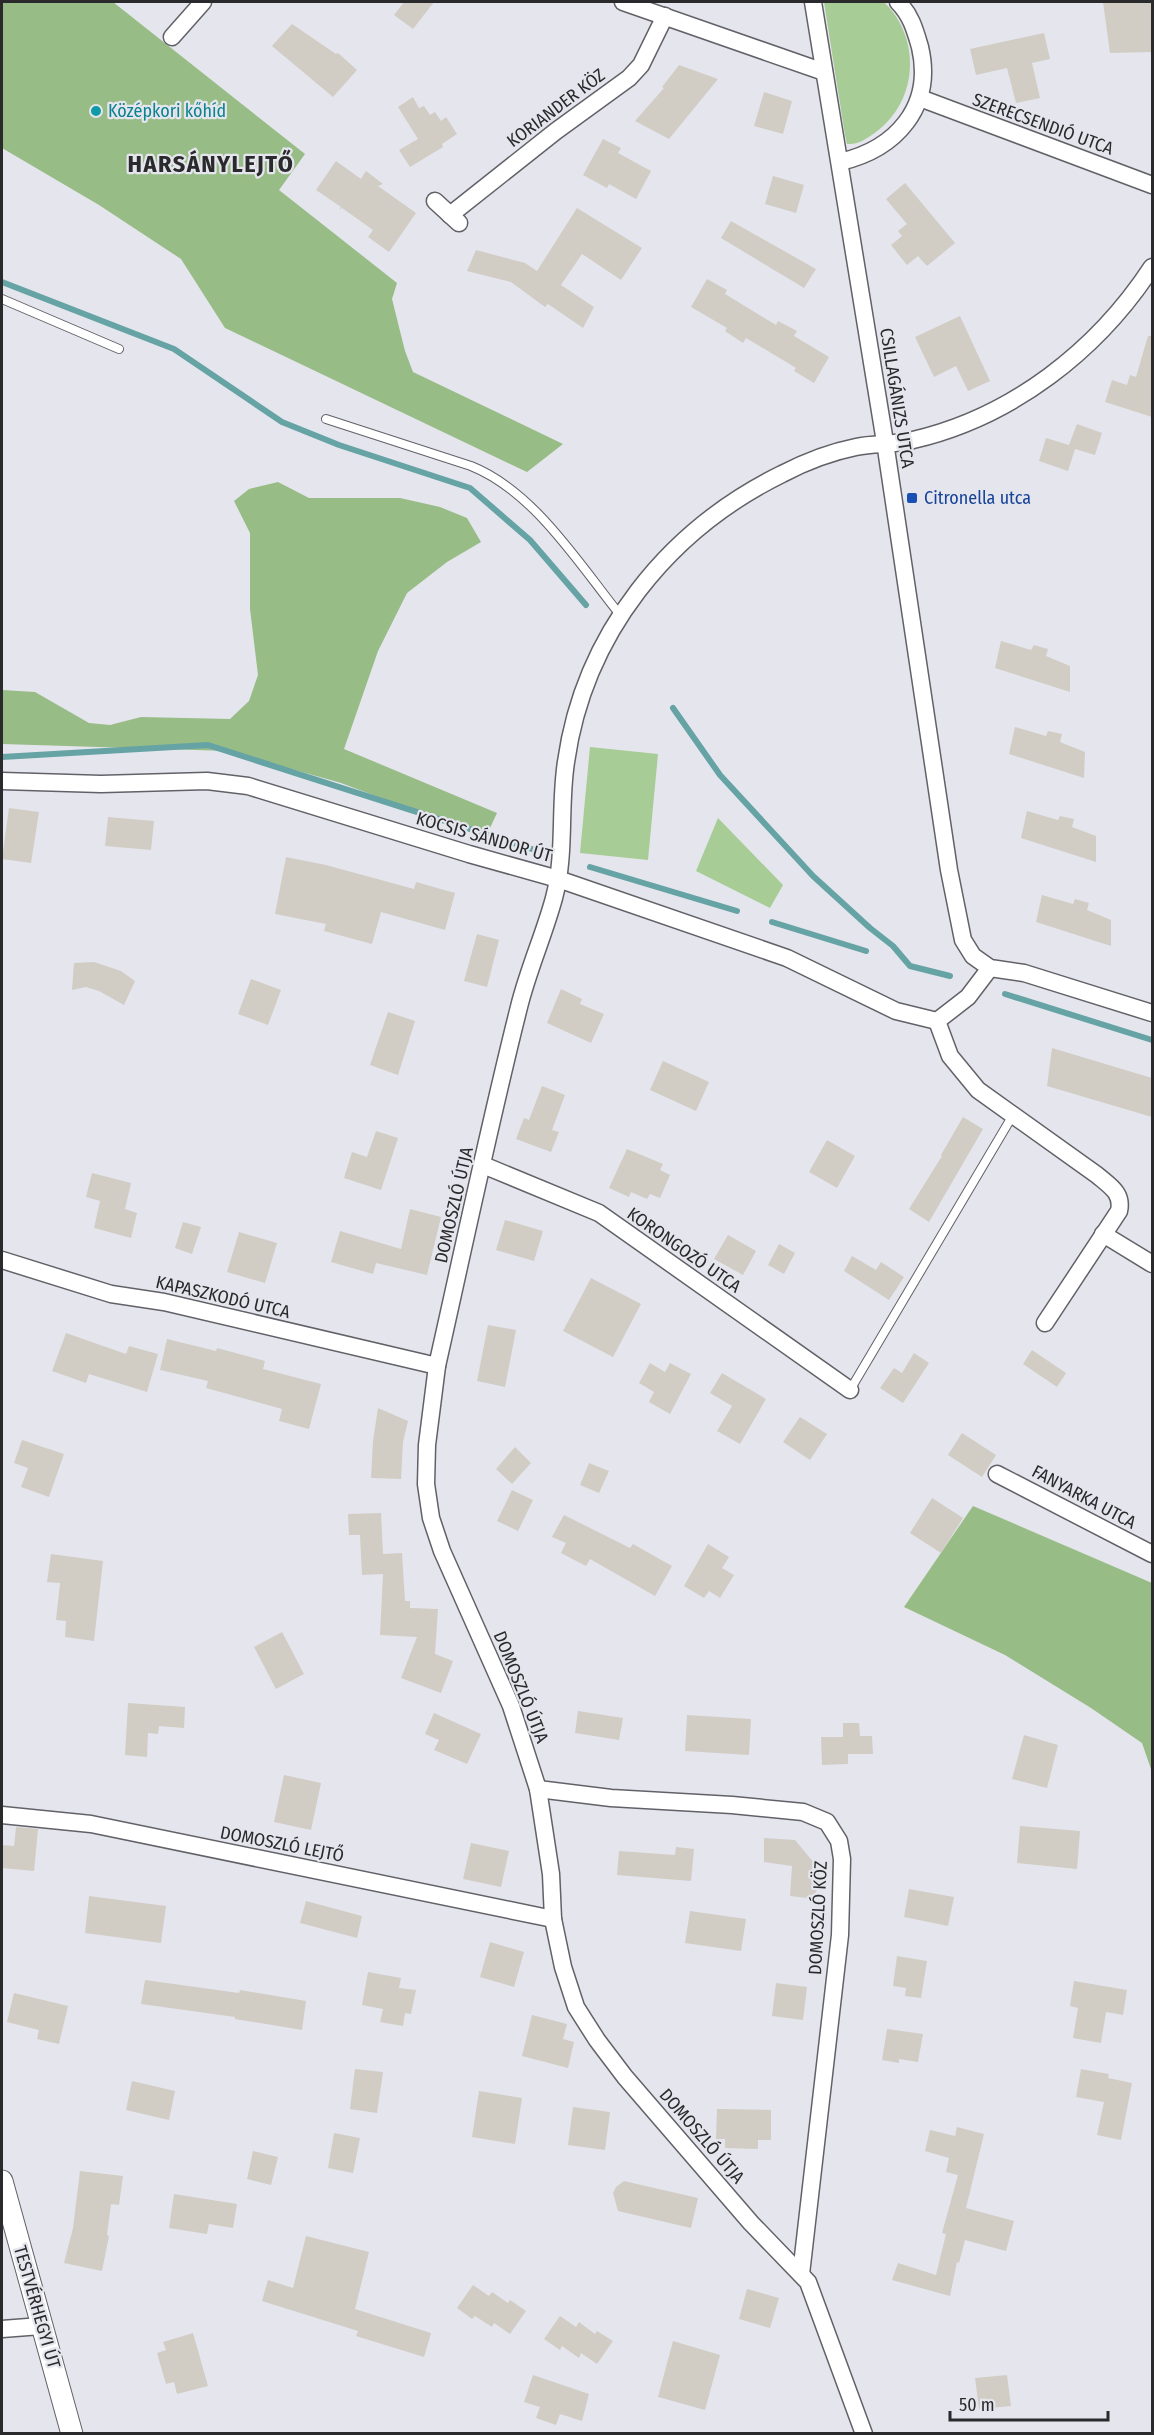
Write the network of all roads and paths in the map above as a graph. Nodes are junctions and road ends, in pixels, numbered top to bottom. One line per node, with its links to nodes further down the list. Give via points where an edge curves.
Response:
1 (203, 2): 6 (street)
2 (623, 2): 5 (street)
3 (813, 2): 7 (street, CSILLAGÁNIZS UTCA)
4 (898, 2): 8 (street, via 914,25 921,53)
5 (664, 16): 7 (street); 11 (street, KORIANDER KÖZ, via 640,65 629,78 556,130 455,219)
6 (172, 37)
7 (824, 72): 9 (street, CSILLAGÁNIZS UTCA)
8 (920, 98): 9 (street, via 911,116 883,145 862,157); 10 (street, SZERECSENDIÓ UTCA)
9 (840, 162): 16 (street, CSILLAGÁNIZS UTCA)
10 (1152, 185)
11 (435, 201)
12 (1152, 267): 16 (street, DOMOSZLÓ ÚTJA, via 1101,333 1047,379 955,427 908,442)
13 (2, 299): 14 (lane)
14 (119, 349)
15 (326, 419): 17 (lane, via 497,478 538,513)
16 (885, 442): 17 (street, DOMOSZLÓ ÚTJA, via 824,456 754,489 675,547); 20 (street, CSILLAGÁNIZS UTCA, via 956,905 963,940 973,956)
17 (621, 616): 19 (street, DOMOSZLÓ ÚTJA, via 596,661 573,726 566,762)
18 (2, 781): 19 (street, KOCSIS SÁNDOR ÚT, via 207,781 248,786)
19 (558, 879): 22 (street, KOCSIS SÁNDOR ÚT, via 787,958 897,1011); 24 (street, DOMOSZLÓ ÚTJA, via 526,979)
20 (990, 968): 21 (street, via 1024,973); 22 (street, via 968,997)
21 (1152, 1013)
22 (937, 1021): 23 (street, via 950,1056 978,1090)
23 (1013, 1115): 25 (street, via 1114,1189 1121,1202 1119,1211); 30 (lane)
24 (483, 1165): 29 (street, DOMOSZLÓ ÚTJA); 30 (street, KORONGOZÓ UTCA, via 598,1213)
25 (1103, 1234): 27 (street); 28 (street)
26 (2, 1260): 29 (street, KAPASZKODÓ UTCA, via 111,1294 164,1302)
27 (1152, 1264)
28 (1045, 1323)
29 (437, 1366): 33 (street, DOMOSZLÓ ÚTJA, via 427,1445 426,1484 431,1518 511,1706)
30 (850, 1390)
31 (997, 1474): 32 (street, FANYARKA UTCA)
32 (1152, 1554)
33 (538, 1789): 35 (street, DOMOSZLÓ ÚTJA); 37 (street, DOMOSZLÓ KÖZ, via 803,1812 827,1822 839,1841 840,1935)
34 (2, 1815): 35 (street, DOMOSZLÓ LEJTŐ, via 91,1824)
35 (553, 1919): 37 (street, DOMOSZLÓ ÚTJA, via 576,2007 597,2040 750,2223)
36 (2, 2181): 38 (street, TESTVÉRHEGYI ÚT)
37 (801, 2274): 41 (street, DOMOSZLÓ ÚTJA, via 812,2290)
38 (41, 2326): 39 (street); 40 (street, TESTVÉRHEGYI ÚT)
39 (2, 2329)
40 (72, 2433)
41 (864, 2433)

